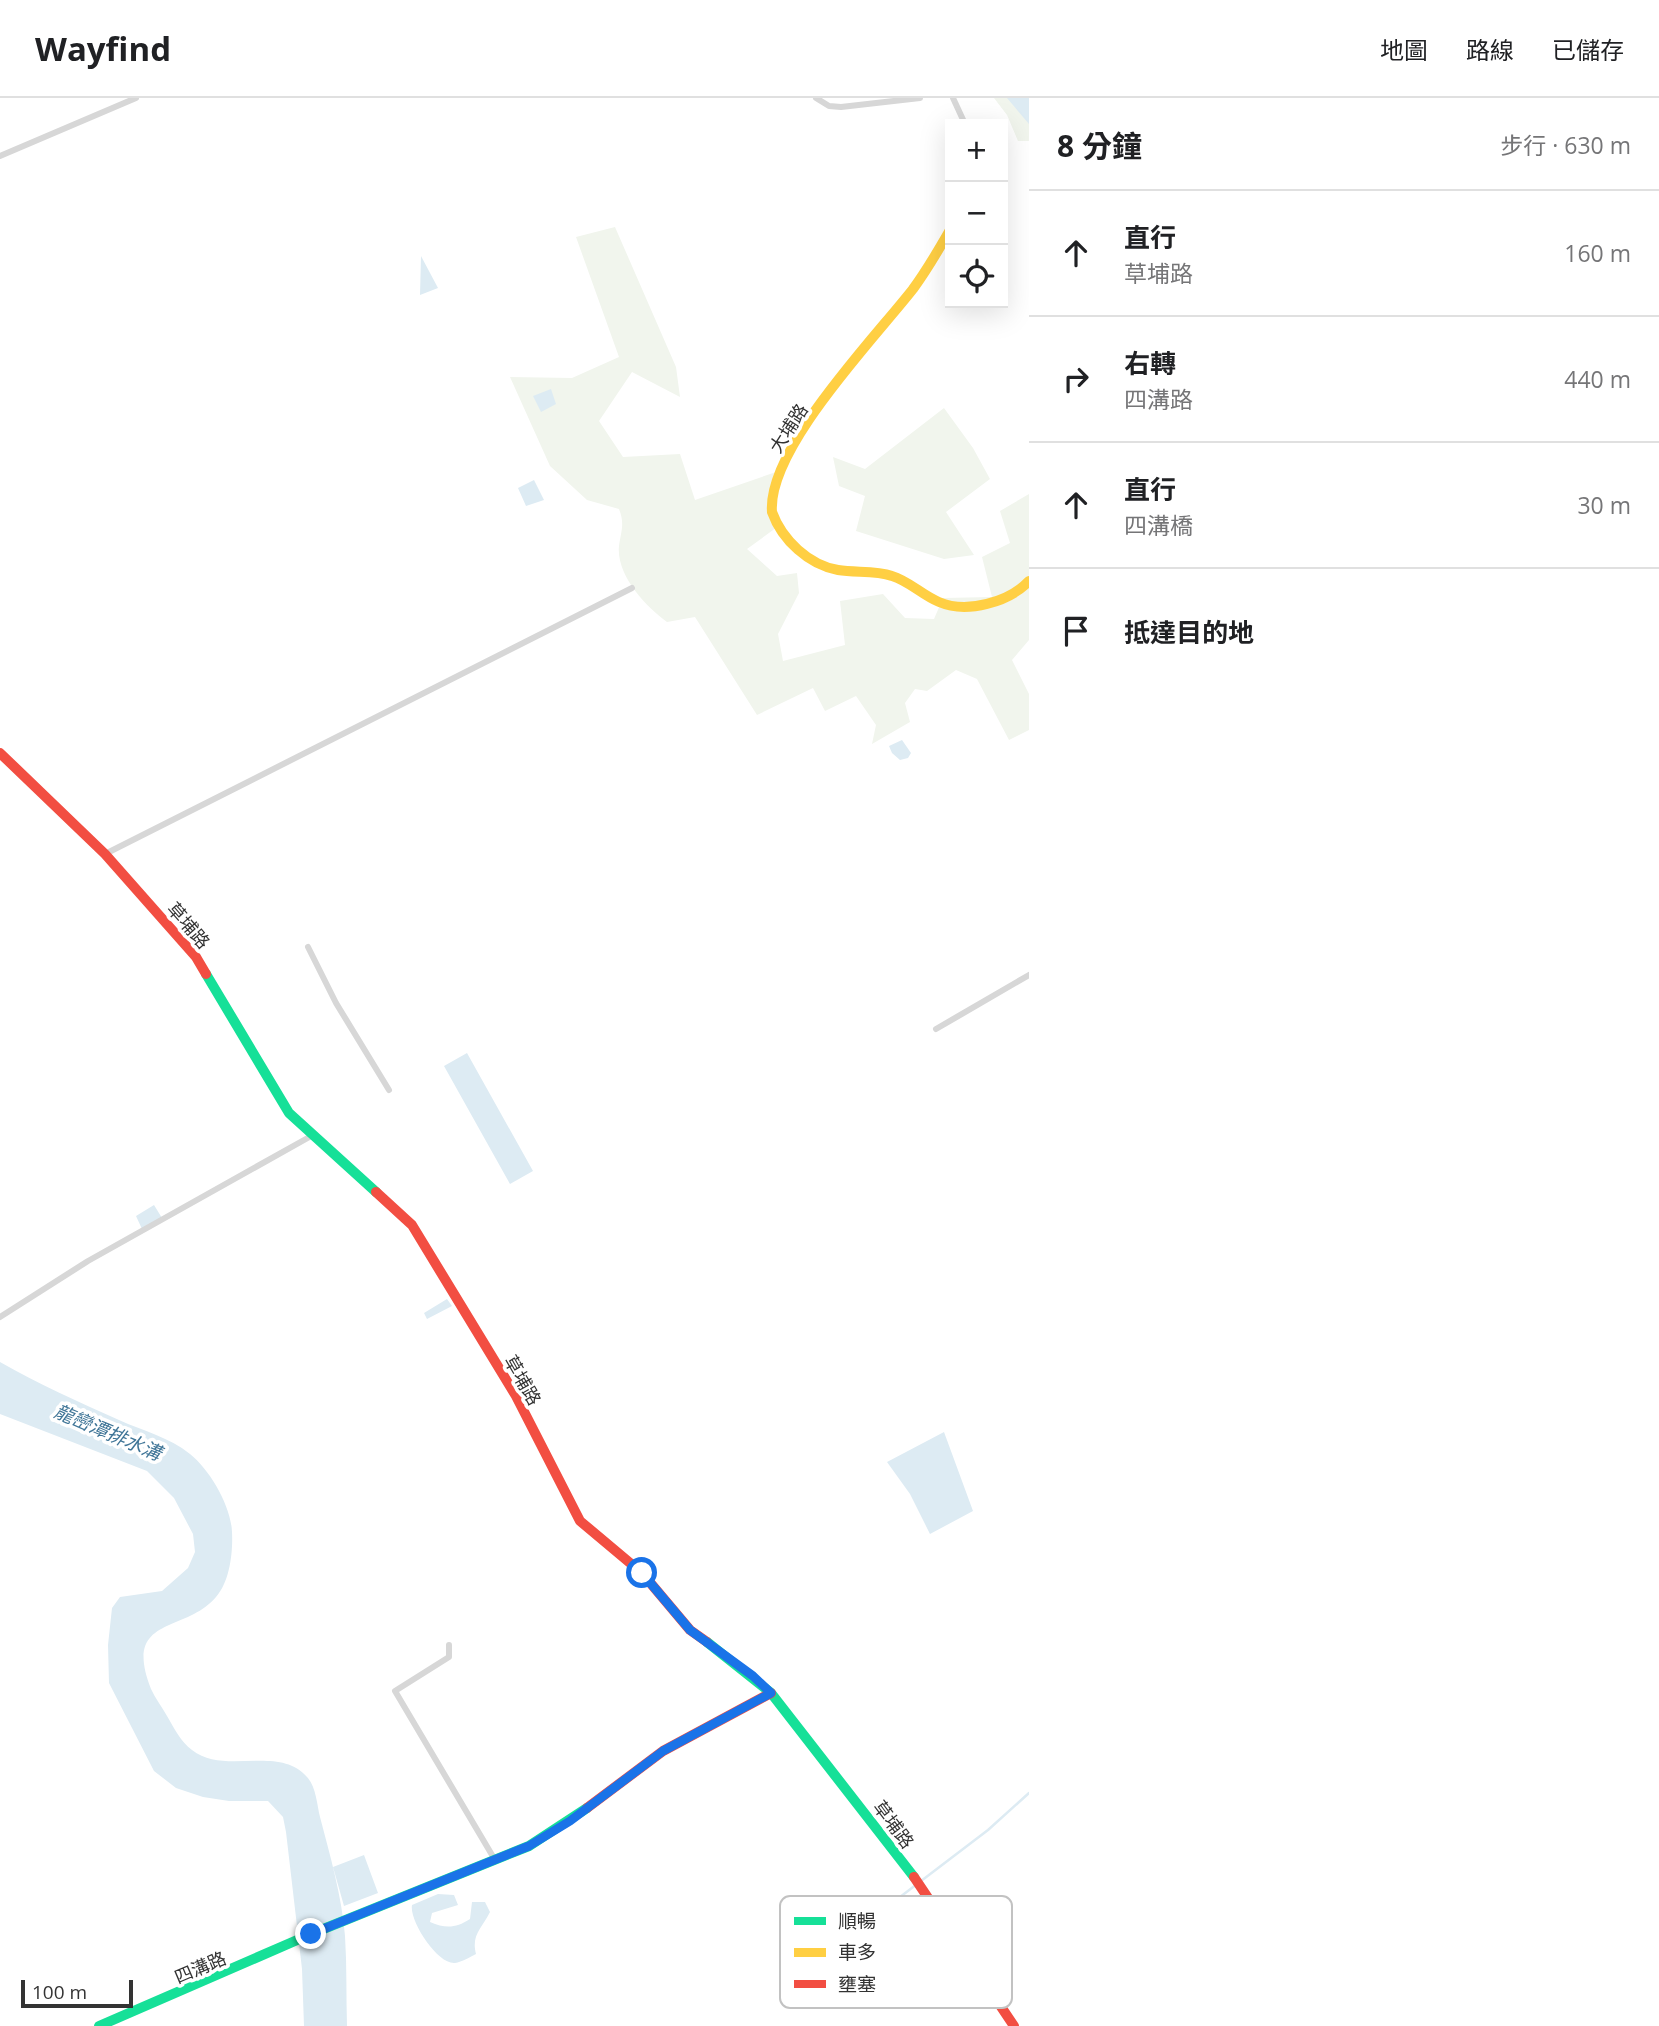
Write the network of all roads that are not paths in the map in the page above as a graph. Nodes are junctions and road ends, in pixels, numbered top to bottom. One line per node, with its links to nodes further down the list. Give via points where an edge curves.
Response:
1 (136, 98): 6 (street)
2 (816, 98): 3 (street, via 841,107)
3 (920, 98)
4 (953, 98): 5 (street)
5 (963, 119)
6 (0, 156)
7 (945, 239): 8 (street, 大埔路, via 816,413 779,471 772,514 784,534 822,565 894,576 943,604 1005,598 1023,590)
8 (1029, 581)
9 (632, 588): 11 (street)
10 (0, 753): 11 (street, 草埔路)
11 (105, 854): 16 (street, 草埔路, via 196,957 289,1113)
12 (308, 947): 15 (street, via 336,1003)
13 (1029, 975): 14 (street)
14 (936, 1029)
15 (390, 1090)
16 (313, 1135): 17 (street, via 88,1261); 19 (street, 草埔路, via 363,1177 421,1237 516,1396 580,1521 642,1573 690,1630)
17 (0, 1317)
18 (449, 1645): 20 (street, via 449,1657 395,1691)
19 (771, 1693): 20 (street, via 663,1751 570,1821); 21 (street, 草埔路)
20 (495, 1860): 23 (street, 四溝路)
21 (927, 1896)
22 (1002, 2008): 24 (street, 草埔路)
23 (99, 2026)
24 (1014, 2026)

